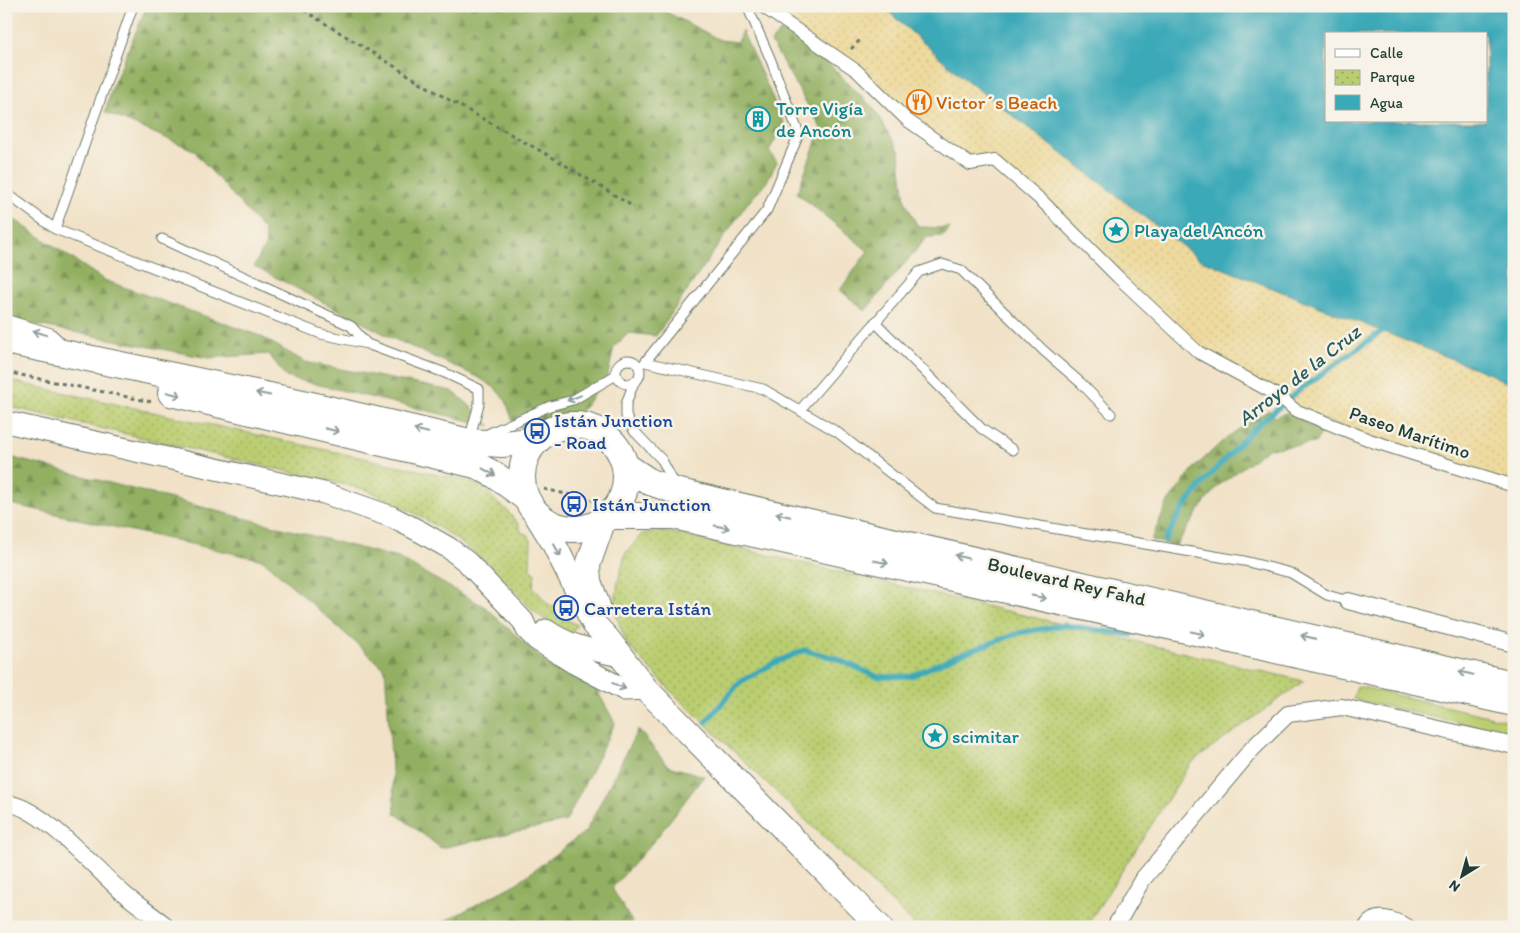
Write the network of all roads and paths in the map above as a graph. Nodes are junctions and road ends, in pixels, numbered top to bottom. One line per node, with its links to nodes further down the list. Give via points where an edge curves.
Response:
1 (133, 6): 7 (lane)
2 (297, 6): 6 (path, via 444,98 556,159)
3 (747, 6): 17 (lane, via 799,134 767,210 645,362 763,389)
4 (762, 6): 24 (street, Paseo Marítimo, via 857,71 906,120 970,164 995,160 1042,201 1198,352 1279,396 1295,410 1372,441)
5 (6, 193): 7 (lane)
6 (634, 207)
7 (54, 229): 12 (lane, via 321,334)
8 (162, 239): 12 (lane, via 351,326)
9 (875, 322): 17 (lane); 18 (lane, via 919,272 942,264 960,270); 22 (lane, via 982,429)
10 (6, 323): 13 (street, one-way to 10, via 48,336)
11 (6, 341): 13 (main road)
12 (367, 344): 21 (lane, via 479,389 479,404)
13 (68, 354): 21 (main road, one-way to 13, via 298,402)
14 (6, 358): 25 (main road, one-way to 25, via 455,458 495,475)
15 (616, 375): 16 (lane, via 623,383); 16 (lane, via 622,361 633,360 638,364 640,374); 21 (lane, one-way to 21, via 573,400 550,406)
16 (634, 382): 26 (lane, via 626,404 626,416 634,432 662,460)
17 (800, 410): 28 (lane, via 836,432 935,508 1244,561 1291,573 1327,595)
18 (1111, 414)
19 (6, 422): 29 (street, via 324,494 392,517 467,562)
20 (538, 440): 21 (main road, via 502,444); 23 (main road, via 559,427 584,426 606,436); 25 (main road, via 523,467 522,477)
21 (468, 442)
22 (1014, 450)
23 (626, 466): 26 (main road, Boulevard Rey Fahd); 27 (main road, via 624,493)
24 (1514, 486)
25 (529, 503): 27 (main road, via 549,522 560,527 582,529); 30 (main road, one-way to 30)
26 (677, 504): 27 (main road); 34 (main road, Boulevard Rey Fahd, one-way to 26); 36 (main road, Boulevard Rey Fahd, one-way to 36)
27 (606, 519): 30 (main road, via 588,566 589,581 604,620)
28 (1348, 601): 31 (street)
29 (523, 621): 32 (street, via 536,623 562,641); 33 (street, via 537,640)
30 (607, 640): 32 (street); 32 (street, via 591,633); 33 (street); 35 (main road)
31 (1514, 644)
32 (576, 646)
33 (586, 670): 35 (street, one-way to 35, via 625,690)
34 (1514, 684)
35 (646, 689): 39 (main road)
36 (1514, 702)
37 (1514, 746): 41 (street, via 1342,707 1288,714 1252,749 1142,880)
38 (6, 803): 40 (street, via 15,804 48,823 124,894)
39 (878, 926)
40 (165, 927)
41 (1115, 927)
42 (1367, 927): 43 (street, via 1379,918 1395,920)
43 (1408, 927)

